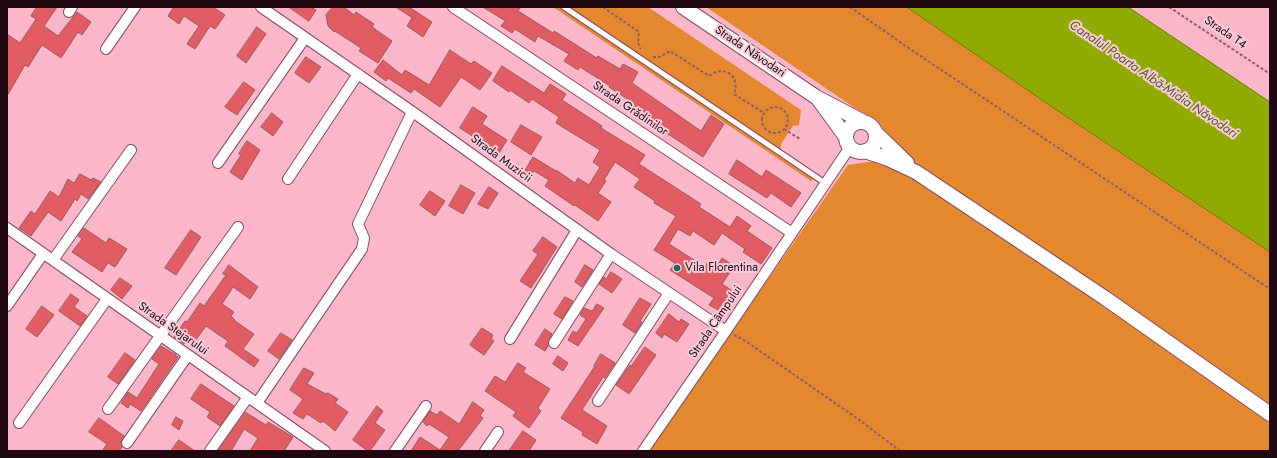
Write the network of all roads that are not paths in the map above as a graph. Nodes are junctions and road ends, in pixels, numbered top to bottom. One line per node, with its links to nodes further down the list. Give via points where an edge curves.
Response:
1 (135, 7): 7 (street)
2 (261, 7): 6 (street, Strada Muzicii)
3 (453, 7): 23 (street, Strada Grădinilor)
4 (564, 7): 19 (lane)
5 (683, 7): 9 (main road, Strada Năvodari)
6 (305, 38): 8 (street, Strada Muzicii); 16 (street)
7 (106, 49)
8 (358, 74): 10 (street, Strada Muzicii); 18 (street)
9 (816, 97): 11 (main road, Strada Năvodari); 13 (main road, Strada Năvodari)
10 (412, 112): 22 (street, Strada Muzicii); 35 (street, via 358,224 364,238 362,249)
11 (862, 121): 12 (main road, via 871,124); 13 (main road, via 849,128)
12 (876, 133): 15 (main road, via 875,143); 17 (main road)
13 (848, 142): 15 (main road, via 856,151); 19 (street, Strada Câmpului)
14 (132, 150): 26 (street)
15 (865, 151): 17 (main road)
16 (218, 164)
17 (914, 170): 39 (main road, via 1105,298)
18 (288, 179)
19 (826, 183): 23 (street, Strada Câmpului)
20 (238, 227): 31 (street)
21 (7, 228): 24 (street, Strada Stejarului)
22 (578, 230): 25 (street, Strada Muzicii); 32 (street)
23 (792, 233): 30 (street, Strada Câmpului)
24 (43, 254): 26 (street, Strada Stejarului); 29 (street)
25 (611, 254): 27 (street, Strada Muzicii); 33 (street)
26 (53, 260): 28 (street, Strada Stejarului)
27 (669, 292): 30 (street, Strada Muzicii); 36 (street)
28 (107, 299): 31 (street, Strada Stejarului); 40 (street)
29 (7, 306)
30 (726, 331): 47 (street, Strada Câmpului)
31 (160, 336): 34 (street, Strada Stejarului); 38 (street)
32 (510, 339)
33 (554, 343)
34 (188, 356): 35 (street, Strada Stejarului); 42 (street)
35 (252, 400): 43 (street); 44 (street, Strada Stejarului)
36 (598, 401)
37 (426, 406): 45 (street)
38 (108, 409)
39 (1270, 414)
40 (19, 423)
41 (498, 432): 46 (street)
42 (127, 443)
43 (210, 451)
44 (325, 451)
45 (395, 451)
46 (485, 451)
47 (643, 451)

